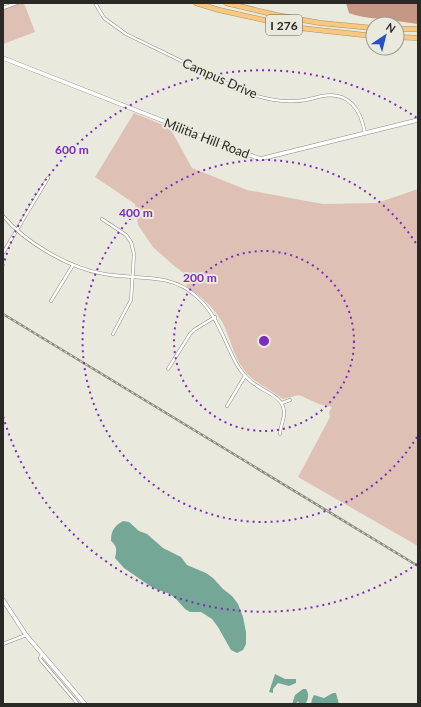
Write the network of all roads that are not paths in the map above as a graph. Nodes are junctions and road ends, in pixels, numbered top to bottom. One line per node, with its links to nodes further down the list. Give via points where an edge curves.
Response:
1 (16, 3): 5 (street)
2 (95, 3): 14 (street, Campus Drive, via 104,18 126,34 247,93 282,101 338,96 354,105)
3 (196, 3): 9 (highway, I 276, via 300,28)
4 (226, 3): 6 (highway, I 276, via 283,17)
5 (3, 8)
6 (365, 27)
7 (405, 28): 8 (highway)
8 (418, 29)
9 (365, 35)
10 (405, 37): 11 (highway)
11 (418, 38)
12 (3, 58): 14 (street, Militia Hill Road, via 260,159)
13 (418, 120): 14 (street, Militia Hill Road)
14 (366, 132)
15 (48, 178): 18 (street)
16 (3, 216): 18 (street)
17 (102, 219): 21 (street, via 124,233 131,242 134,259)
18 (17, 230): 19 (street); 20 (street, via 45,250)
19 (3, 253)
20 (73, 265): 21 (street, via 103,274); 22 (street)
21 (133, 277): 23 (street, via 161,279 181,286 196,295); 24 (street, via 132,300)
22 (51, 301)
23 (215, 317): 25 (street, via 190,334); 26 (street)
24 (113, 334)
25 (168, 369)
26 (245, 376): 28 (street); 29 (street)
27 (290, 400): 28 (street)
28 (282, 403): 30 (street, via 284,412)
29 (227, 406)
30 (280, 434)
31 (3, 600): 32 (street)
32 (4, 605): 33 (street)
33 (26, 635): 34 (street); 35 (street)
34 (3, 644)
35 (82, 704)

